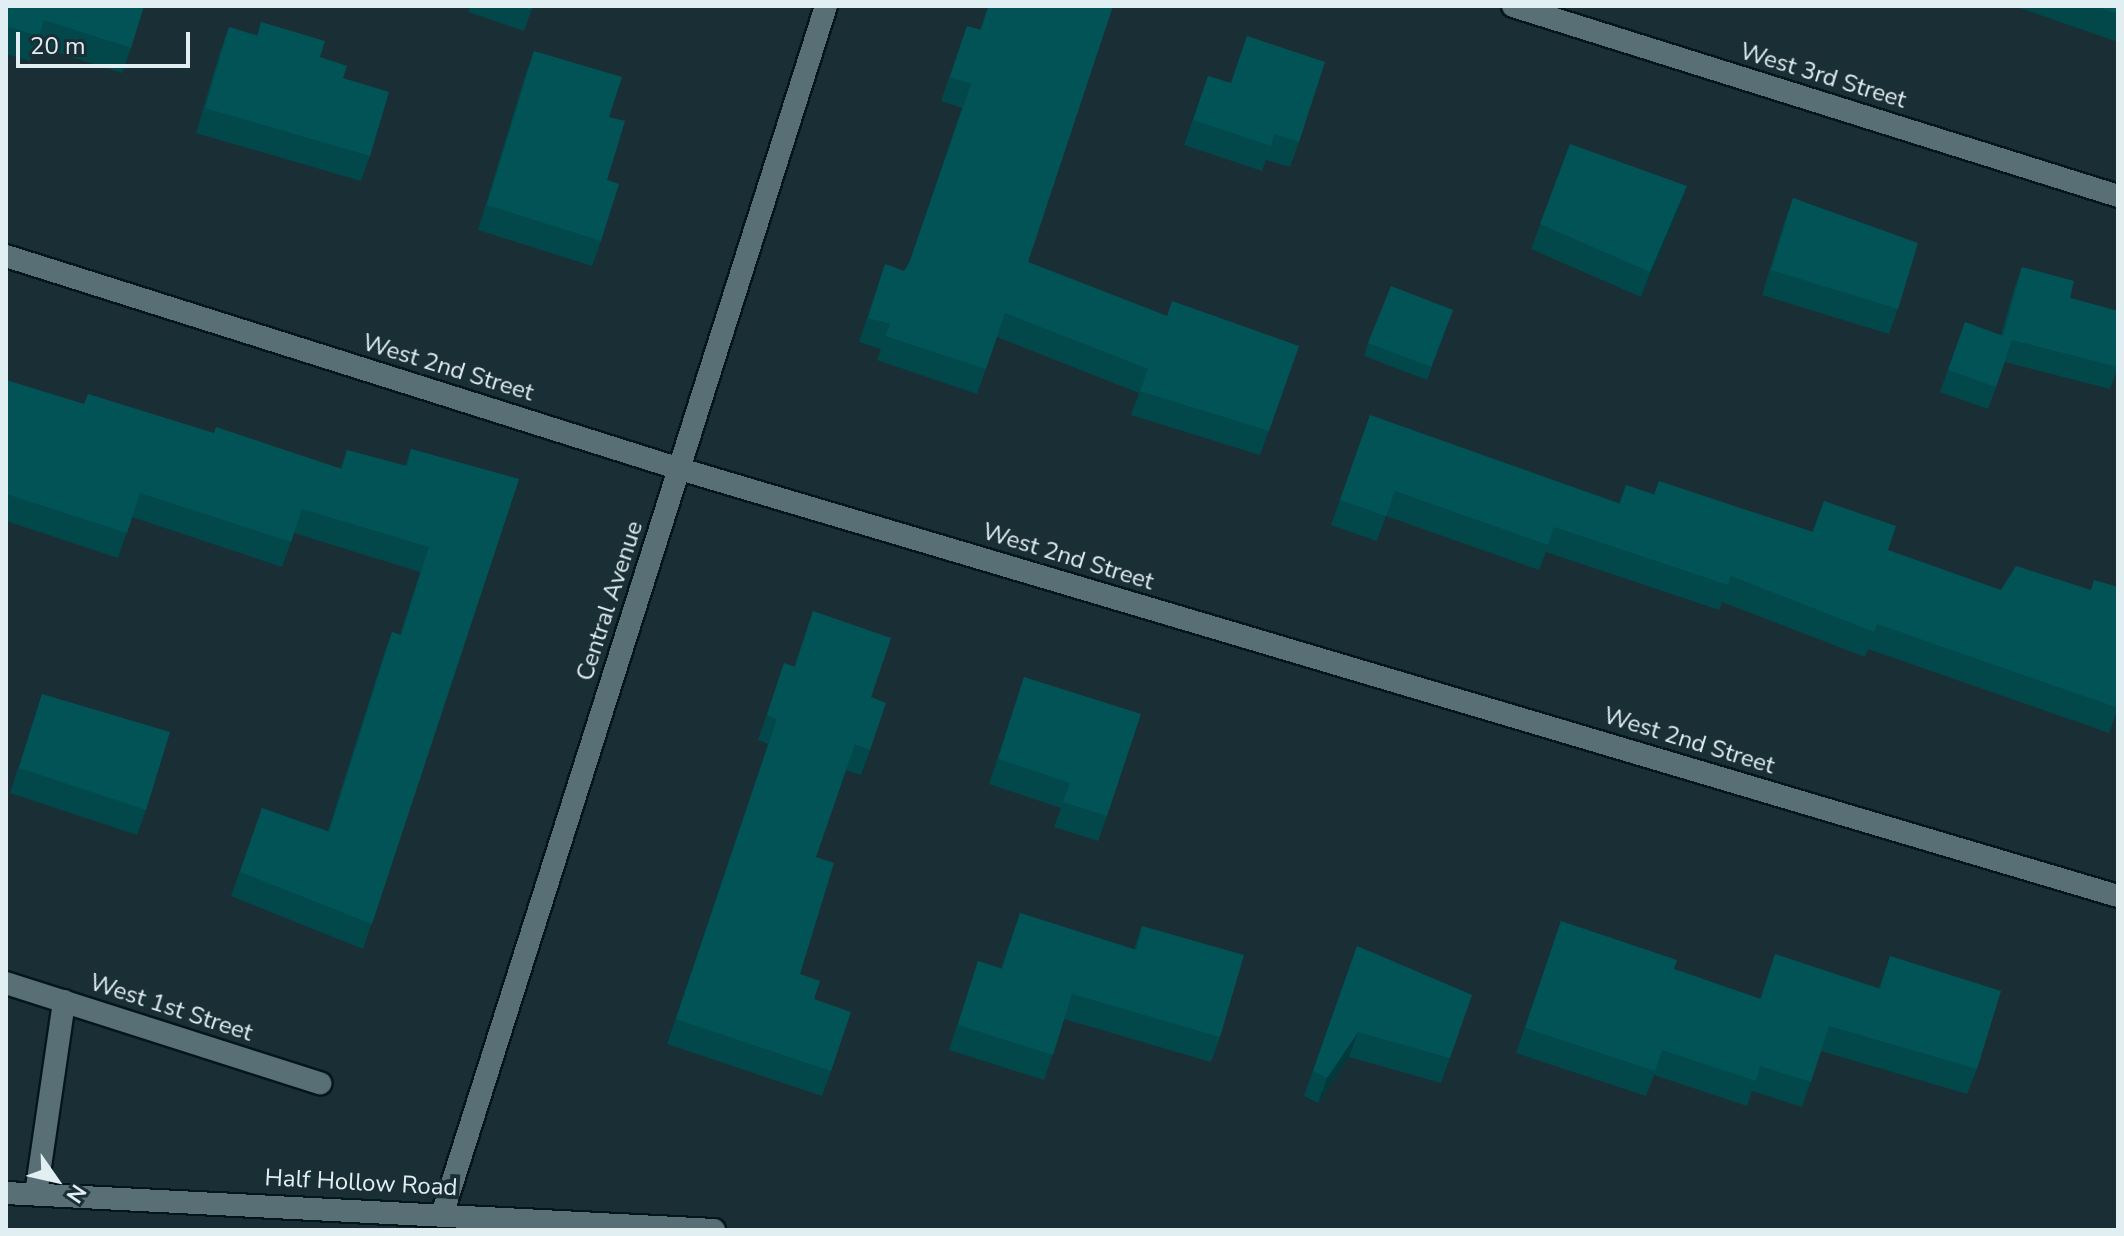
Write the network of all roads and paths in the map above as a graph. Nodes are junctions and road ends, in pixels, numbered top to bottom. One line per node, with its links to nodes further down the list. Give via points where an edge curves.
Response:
1 (826, 6): 5 (street, Central Avenue)
2 (1513, 6): 3 (street, West 3rd Street)
3 (2118, 196)
4 (6, 256): 5 (street, West 2nd Street)
5 (680, 469): 6 (street, West 2nd Street); 12 (street, Central Avenue)
6 (2118, 896)
7 (6, 983): 8 (street, West 1st Street)
8 (64, 1001): 9 (street, West 1st Street); 11 (street)
9 (320, 1083)
10 (6, 1193): 11 (street, Half Hollow Road)
11 (36, 1194): 12 (street, Half Hollow Road)
12 (443, 1212): 13 (street, Half Hollow Road)
13 (714, 1230)

